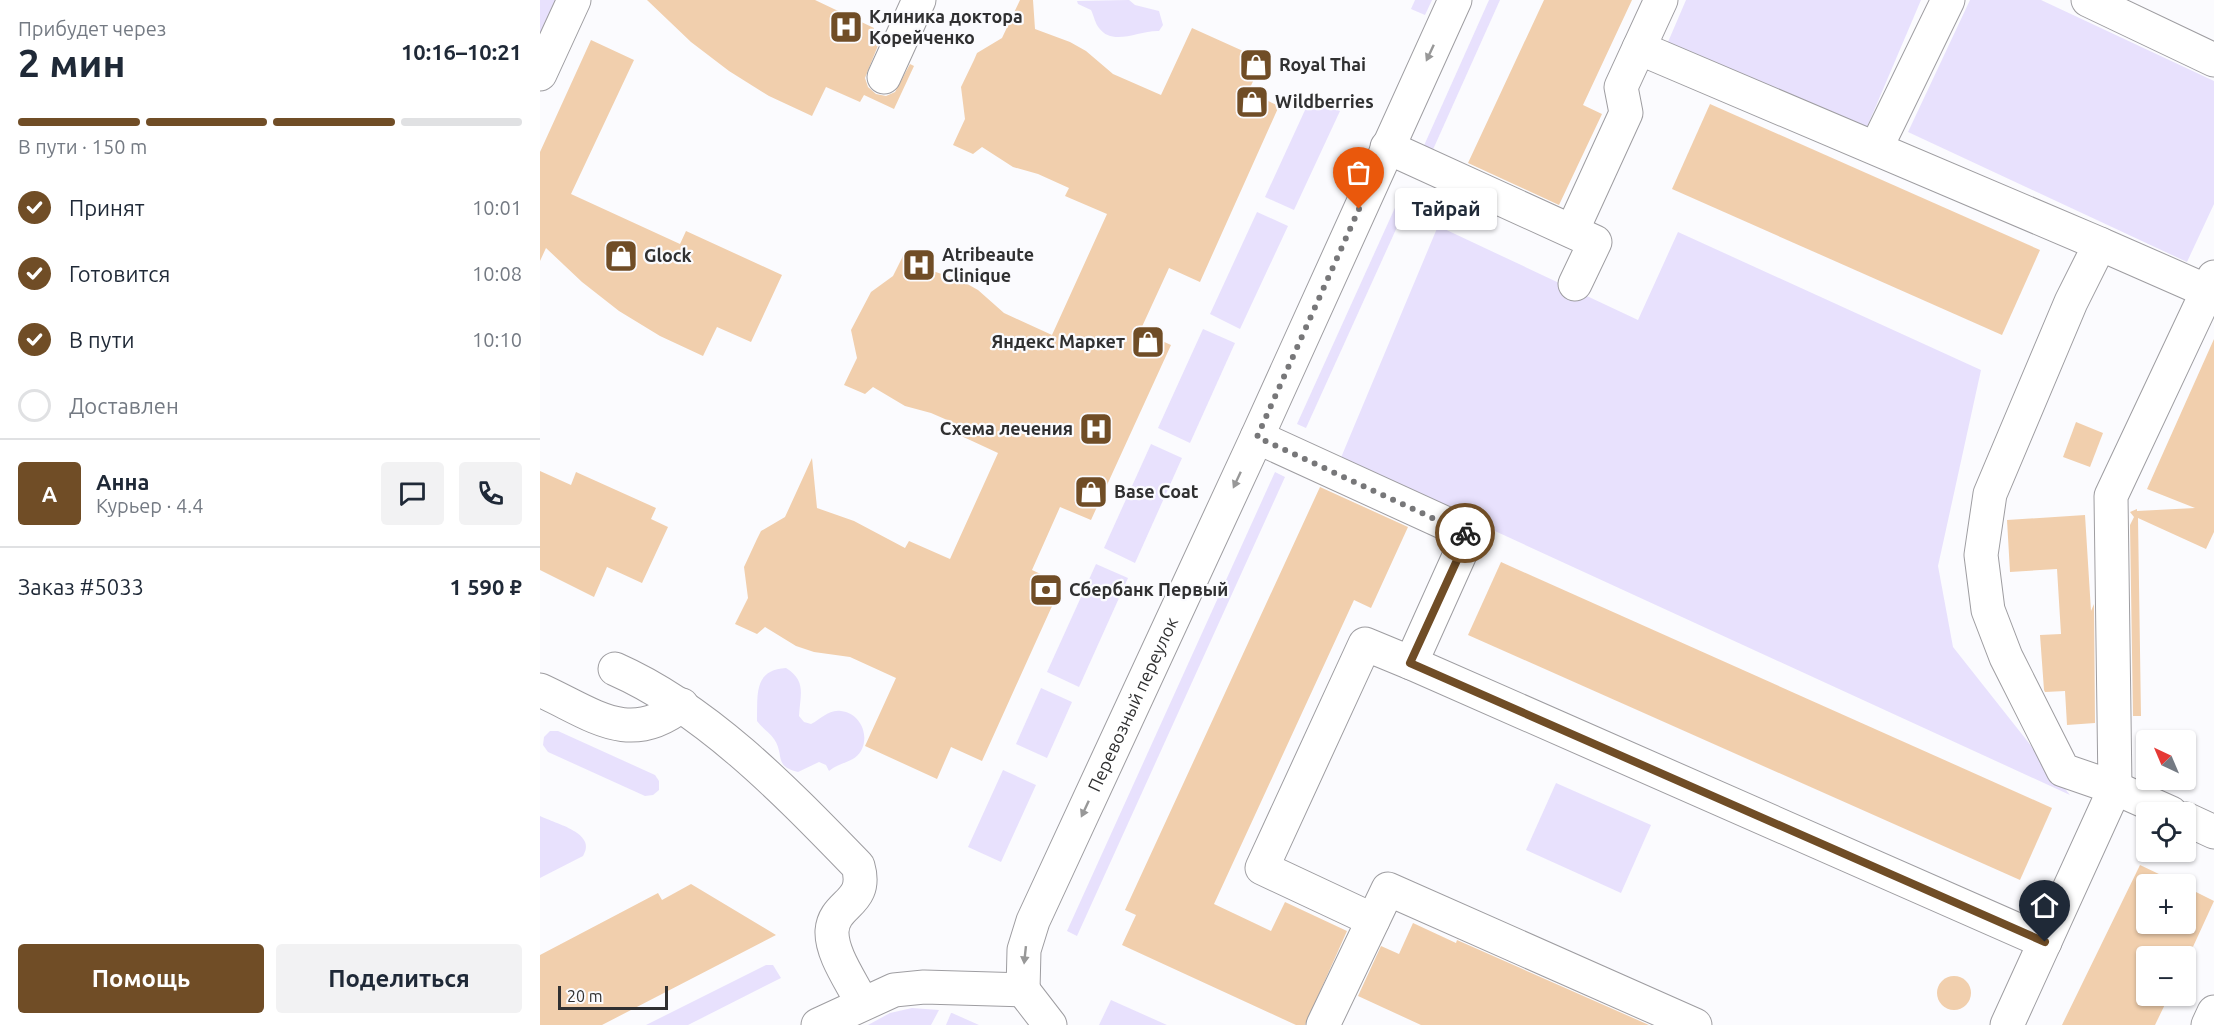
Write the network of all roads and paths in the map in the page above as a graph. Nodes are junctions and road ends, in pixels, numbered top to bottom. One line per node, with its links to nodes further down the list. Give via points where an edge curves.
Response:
1 (574, 0): 9 (street)
2 (919, 0): 10 (street)
3 (1455, 0): 11 (street, Перевозный переулок, one-way to 11)
4 (1661, 0): 7 (street)
5 (1948, 0): 12 (street)
6 (2088, 0): 8 (street)
7 (1639, 48): 12 (street); 13 (street, via 1621,87 1626,113)
8 (2214, 60)
9 (540, 74)
10 (884, 76)
11 (1387, 147): 13 (street); 17 (street, Перевозный переулок)
12 (1876, 148): 14 (street)
13 (1572, 231): 15 (street, via 1595,242)
14 (2100, 244): 16 (street); 22 (street, via 2071,302 1990,494 1981,555 1988,610 2006,657 2063,770)
15 (1575, 284)
16 (2211, 284): 22 (street, via 2111,496)
17 (1257, 437): 18 (street, via 1469,534); 28 (street, Перевозный переулок, one-way to 28, via 1033,921 1024,950)
18 (1410, 663): 26 (street, via 1365,644 1262,868); 27 (street)
19 (615, 669): 21 (street)
20 (540, 690): 21 (street, via 621,726 643,726 664,719)
21 (682, 705): 29 (street, via 730,742 858,866 858,893 832,927 832,942)
22 (2115, 788): 23 (street); 27 (street)
23 (2146, 802)
24 (2196, 824): 25 (street)
25 (2214, 832)
26 (1372, 920): 33 (street); 34 (street, via 1388,889)
27 (2045, 942): 35 (street)
28 (1023, 990): 29 (street, via 924,987 894,990); 32 (street)
29 (862, 1003): 31 (street)
30 (2214, 1012): 36 (street)
31 (818, 1025)
32 (1050, 1025)
33 (1323, 1025)
34 (1695, 1025)
35 (2007, 1025)
36 (2208, 1025)

